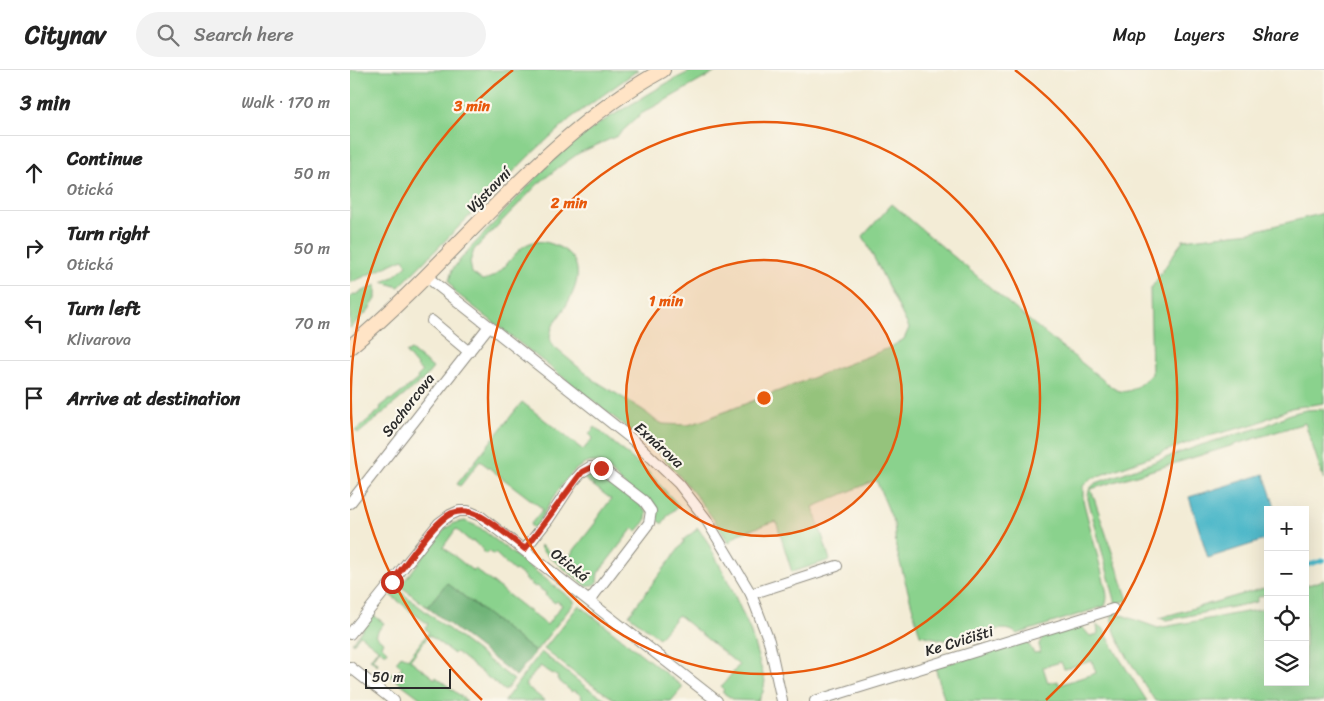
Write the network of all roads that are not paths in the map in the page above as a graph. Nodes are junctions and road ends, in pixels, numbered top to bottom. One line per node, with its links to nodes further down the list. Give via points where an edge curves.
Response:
1 (663, 70): 2 (main road, Výstavní, via 622,95 563,140)
2 (427, 277): 4 (street, Exnárova); 5 (main road, Výstavní)
3 (432, 321): 6 (street)
4 (488, 326): 6 (street, Sochorcova); 10 (street, Exnárova, via 670,473 706,519)
5 (350, 347)
6 (468, 352): 7 (street, Sochorcova)
7 (350, 503)
8 (525, 549): 11 (street, Otická); 11 (street, via 573,482 590,467 601,468 644,501 651,511 649,523); 13 (street, Otická, via 480,516 454,512 435,527)
9 (837, 566): 10 (street)
10 (751, 594): 17 (street, Exnárova, via 769,641)
11 (590, 600): 16 (street, Otická)
12 (1113, 609): 18 (street, Ke Cvičišti)
13 (350, 634)
14 (350, 666): 15 (street)
15 (394, 701)
16 (717, 701)
17 (782, 701)
18 (815, 701)

